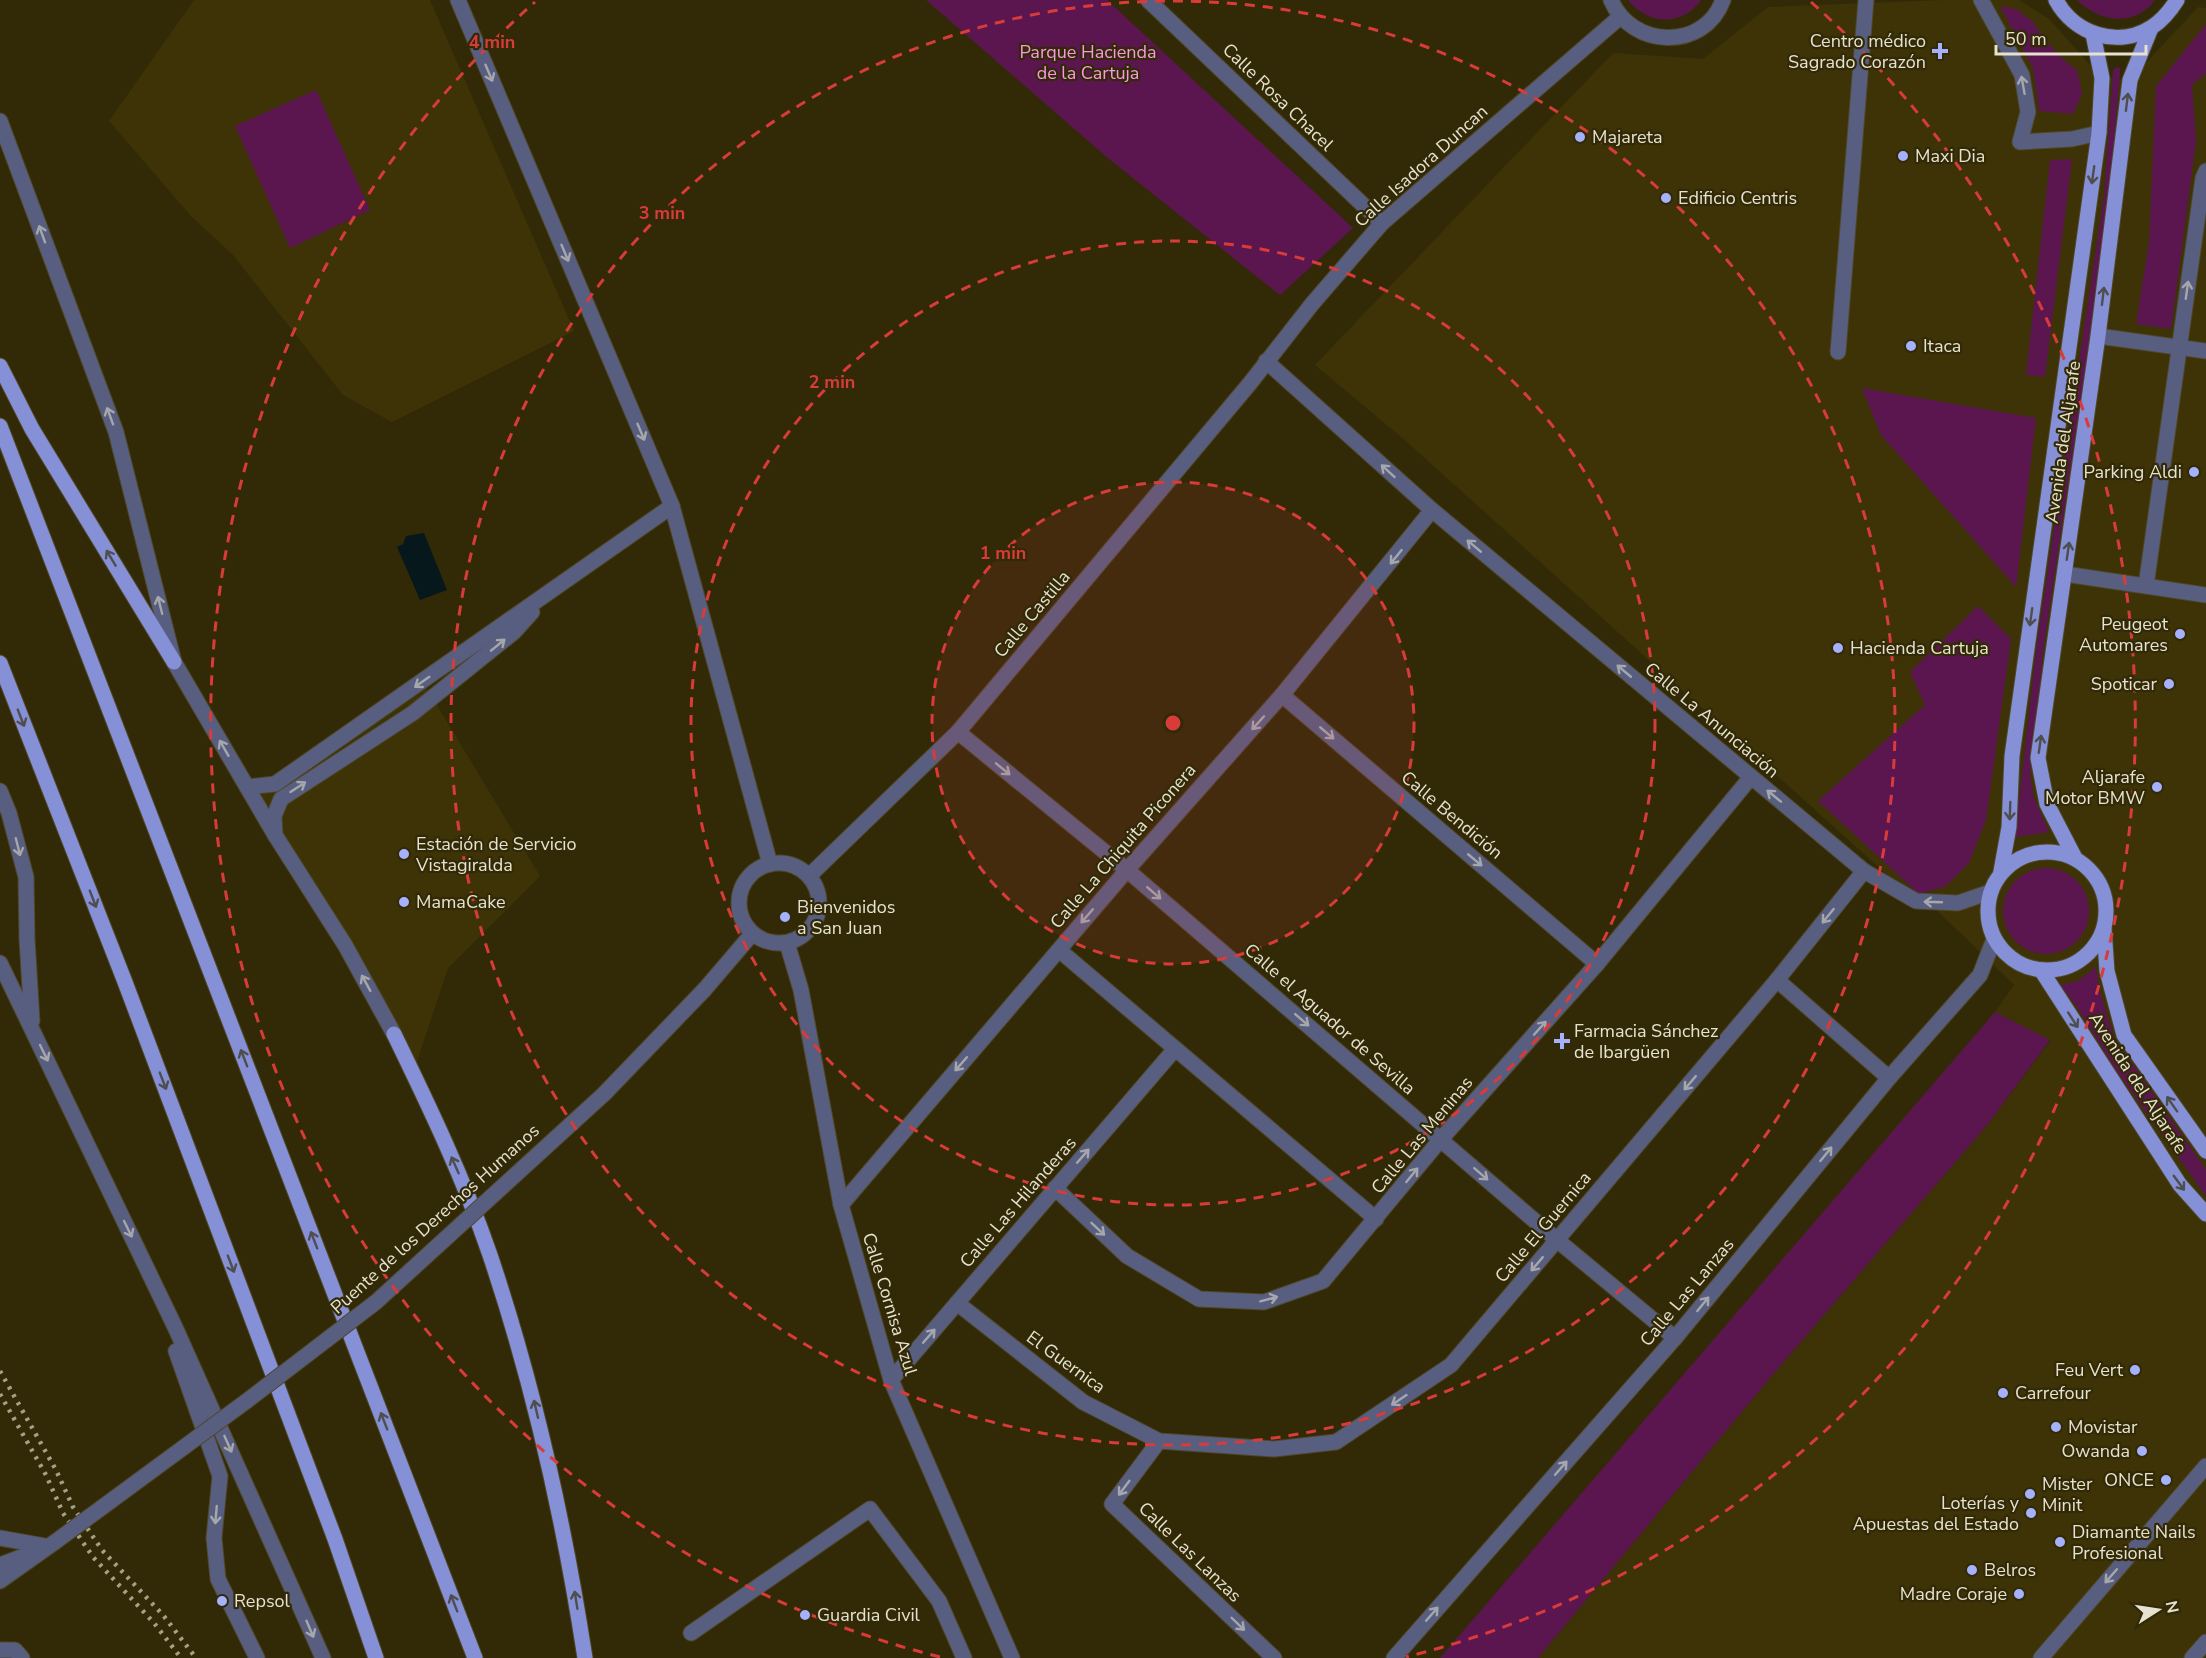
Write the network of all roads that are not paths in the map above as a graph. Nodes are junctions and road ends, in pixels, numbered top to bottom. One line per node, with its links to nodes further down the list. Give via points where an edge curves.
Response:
1 (458, 0): 24 (street, one-way to 24)
2 (1148, 0): 16 (street, Calle Rosa Chacel)
3 (1611, 0): 10 (street)
4 (1737, 0): 9 (street)
5 (1866, 0): 20 (street)
6 (1981, 0): 14 (street, one-way to 6, via 2020,142 2028,112 2022,75)
7 (2056, 0): 12 (main road, via 2075,24)
8 (2177, 0): 11 (main road)
9 (1722, 2): 10 (street, via 1710,21 1694,32 1674,38 1654,37 1636,30)
10 (1620, 17): 16 (street, Calle Isadora Duncan)
11 (2151, 28): 12 (main road, via 2113,38); 17 (main road, Avenida del Aljarafe, one-way to 11, via 2130,80)
12 (2093, 34): 14 (main road, Avenida del Aljarafe, via 2103,78)
13 (0, 121): 30 (street, one-way to 13, via 116,432)
14 (2099, 133): 42 (main road, Avenida del Aljarafe, one-way to 42, via 2012,756 2009,827)
15 (2206, 171): 18 (street, one-way to 15)
16 (1382, 223): 21 (street, Calle Isadora Duncan)
17 (2098, 336): 18 (street); 26 (main road, Avenida del Aljarafe, one-way to 17)
18 (2179, 348): 19 (street); 27 (street)
19 (2206, 351)
20 (1838, 352)
21 (1266, 361): 25 (street, Calle La Anunciación, one-way to 21); 33 (street, Calle Castilla)
22 (0, 366): 30 (main road, one-way to 22, via 32,429)
23 (0, 426): 82 (main road, one-way to 23)
24 (672, 507): 28 (street); 39 (street)
25 (1432, 510): 32 (street, Calle La Chiquita Piconera, one-way to 32); 34 (street, Calle La Anunciación, one-way to 25)
26 (2065, 574): 27 (street); 38 (main road, Avenida del Aljarafe, one-way to 26, via 2047,804 2038,758)
27 (2146, 586): 29 (street)
28 (550, 592): 35 (street, one-way to 35, via 275,784); 37 (street, one-way to 28, via 274,816 281,799 413,712 514,632)
29 (2206, 595)
30 (174, 662): 35 (street, one-way to 30)
31 (0, 663): 81 (main road, one-way to 81, via 335,1539)
32 (1282, 695): 40 (street, Calle La Chiquita Piconera, one-way to 40); 51 (street, Calle Bendición, one-way to 51)
33 (958, 732): 40 (street, Calle el Aguador de Sevilla, one-way to 40); 43 (street, Calle Castilla)
34 (1750, 777): 41 (street, Calle La Anunciación, one-way to 34); 51 (street, Calle Las Meninas)
35 (247, 787): 37 (street)
36 (0, 791): 54 (street, one-way to 54, via 26,877)
37 (275, 835): 55 (street, one-way to 37, via 345,945)
38 (2075, 858): 42 (main road, via 2056,851 2036,851 2017,858); 45 (main road, via 2091,870 2102,887 2107,907)
39 (770, 864): 43 (street, via 791,865); 46 (street, via 749,877 740,893 740,912)
40 (1127, 870): 49 (street, Calle La Chiquita Piconera, one-way to 49); 58 (street, Calle el Aguador de Sevilla, one-way to 58)
41 (1864, 871): 44 (street, Calle La Anunciación, one-way to 41, via 1958,903 1916,902); 53 (street, Calle El Guernica, one-way to 53)
42 (2001, 872): 44 (main road)
43 (809, 876): 48 (street, via 818,896 816,920 799,938)
44 (1990, 892): 47 (main road, via 1988,924)
45 (2104, 927): 52 (main road, via 2095,946 2081,960 2062,969); 59 (main road, Avenida del Aljarafe, one-way to 45, via 2124,1035 2107,971)
46 (752, 934): 48 (street, via 774,944); 72 (street, Puente de los Derechos Humanos, bridge, via 604,1094 376,1302)
47 (1994, 939): 52 (main road, via 2006,955); 57 (street, Calle Las Lanzas, via 1980,975)
48 (787, 943): 61 (street, Calle Cornisa Azul, via 801,990)
49 (1059, 950): 56 (street); 61 (street, Calle La Chiquita Piconera, one-way to 61)
50 (0, 963): 54 (street)
51 (1597, 964): 58 (street, Calle Las Meninas, one-way to 51)
52 (2041, 970): 62 (main road, Avenida del Aljarafe, one-way to 62, via 2180,1185)
53 (1777, 980): 57 (street); 64 (street, Calle El Guernica, one-way to 64)
54 (33, 1030): 65 (street, one-way to 65)
55 (394, 1034): 83 (main road, one-way to 55, via 571,1569 535,1405 513,1329 461,1179)
56 (1175, 1048): 60 (street, Calle Las Hilanderas, one-way to 56); 63 (street)
57 (1888, 1078): 67 (street, Calle Las Lanzas, one-way to 57)
58 (1441, 1139): 63 (street, Calle Las Meninas, one-way to 58); 64 (street, Calle el Aguador de Sevilla, one-way to 64)
59 (2206, 1151)
60 (1055, 1188): 63 (street, Calle Las Meninas, one-way to 63, via 1127,1256 1199,1299 1264,1302 1323,1281); 66 (street, Calle Las Hilanderas)
61 (841, 1205): 68 (street, Calle Cornisa Azul)
62 (2206, 1214)
63 (1376, 1219)
64 (1557, 1240): 67 (street, Calle el Aguador de Sevilla); 69 (street, Calle El Guernica, one-way to 69, via 1451,1365 1336,1442 1274,1449)
65 (152, 1280): 79 (street, one-way to 79, via 220,1476 214,1538 218,1579); 80 (street, one-way to 80)
66 (957, 1303): 68 (street, Calle Las Hilanderas, one-way to 66); 69 (street, El Guernica, via 1083,1402)
67 (1675, 1338): 87 (street, Calle Las Lanzas, one-way to 67)
68 (891, 1380): 85 (street, Calle Cornisa Azul)
69 (1160, 1441): 86 (street, Calle Las Lanzas, one-way to 86, via 1112,1504)
70 (2205, 1467): 88 (street, one-way to 88)
71 (0, 1538): 72 (street)
72 (52, 1544): 73 (street); 74 (street)
73 (0, 1565)
74 (0, 1581)
75 (691, 1633): 84 (street, via 870,1509 939,1601)
76 (2206, 1642): 89 (street)
77 (0, 1650): 78 (street, via 15,1650)
78 (22, 1658)
79 (257, 1658)
80 (323, 1658)
81 (375, 1658)
82 (475, 1658)
83 (585, 1658)
84 (964, 1658)
85 (1012, 1658)
86 (1274, 1658)
87 (1394, 1658)
88 (2041, 1658)
89 (2192, 1658)

